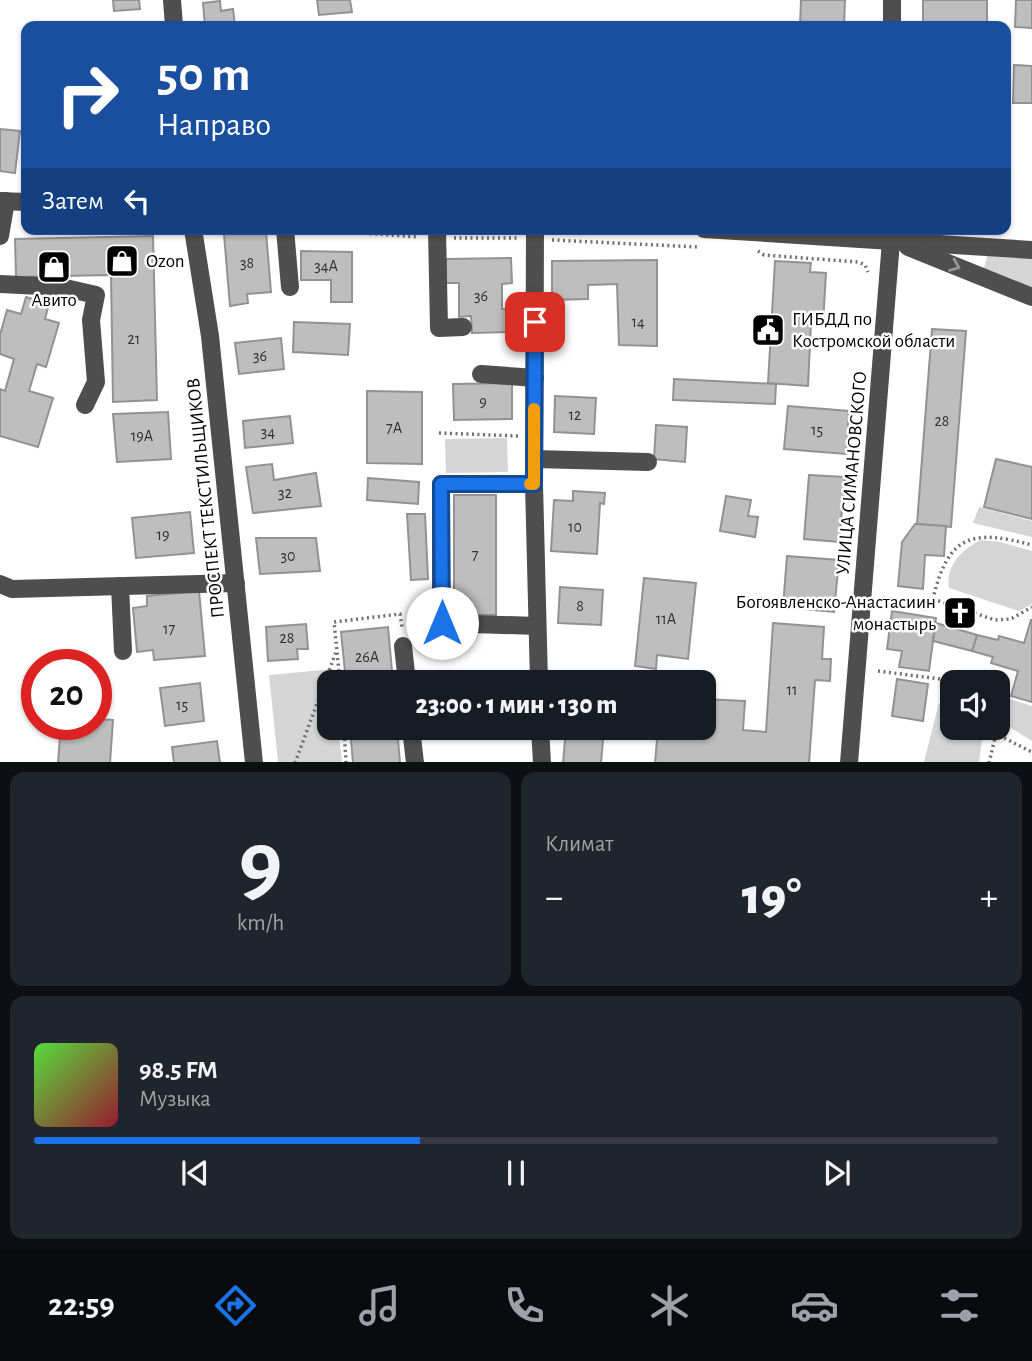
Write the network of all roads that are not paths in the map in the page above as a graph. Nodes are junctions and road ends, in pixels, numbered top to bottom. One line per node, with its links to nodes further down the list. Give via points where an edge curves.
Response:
1 (172, 0): 3 (street)
2 (892, 0): 4 (street)
3 (174, 21)
4 (892, 21)
5 (3, 201): 6 (street); 12 (street)
6 (21, 202)
7 (194, 235): 25 (street, ПРОСПЕКТ ТЕКСТИЛЬЩИКОВ, via 210,336)
8 (286, 235): 16 (street)
9 (437, 235): 18 (street, via 439,328)
10 (535, 235): 20 (street)
11 (892, 235): 13 (street); 14 (street); 17 (street, one-way to 17); 38 (street, УЛИЦА СИМАНОВСКОГО)
12 (0, 236)
13 (703, 238)
14 (1032, 250)
15 (0, 284): 21 (street, via 61,287 96,295 91,320 96,382)
16 (290, 287)
17 (1032, 298)
18 (463, 327)
19 (481, 374): 20 (street)
20 (534, 378): 22 (street)
21 (85, 405)
22 (535, 459): 23 (street); 24 (street)
23 (648, 462)
24 (534, 484): 28 (street); 28 (street, via 441,484 442,623)
25 (236, 583): 27 (street); 35 (street, ПРОСПЕКТ ТЕКСТИЛЬЩИКОВ)
26 (0, 584): 27 (street, via 12,589)
27 (120, 586): 30 (street)
28 (537, 626): 32 (street)
29 (403, 638): 31 (street)
30 (123, 651)
31 (406, 670)
32 (539, 670)
33 (412, 740): 36 (street)
34 (540, 740): 37 (street)
35 (254, 762)
36 (415, 762)
37 (541, 762)
38 (849, 762)

